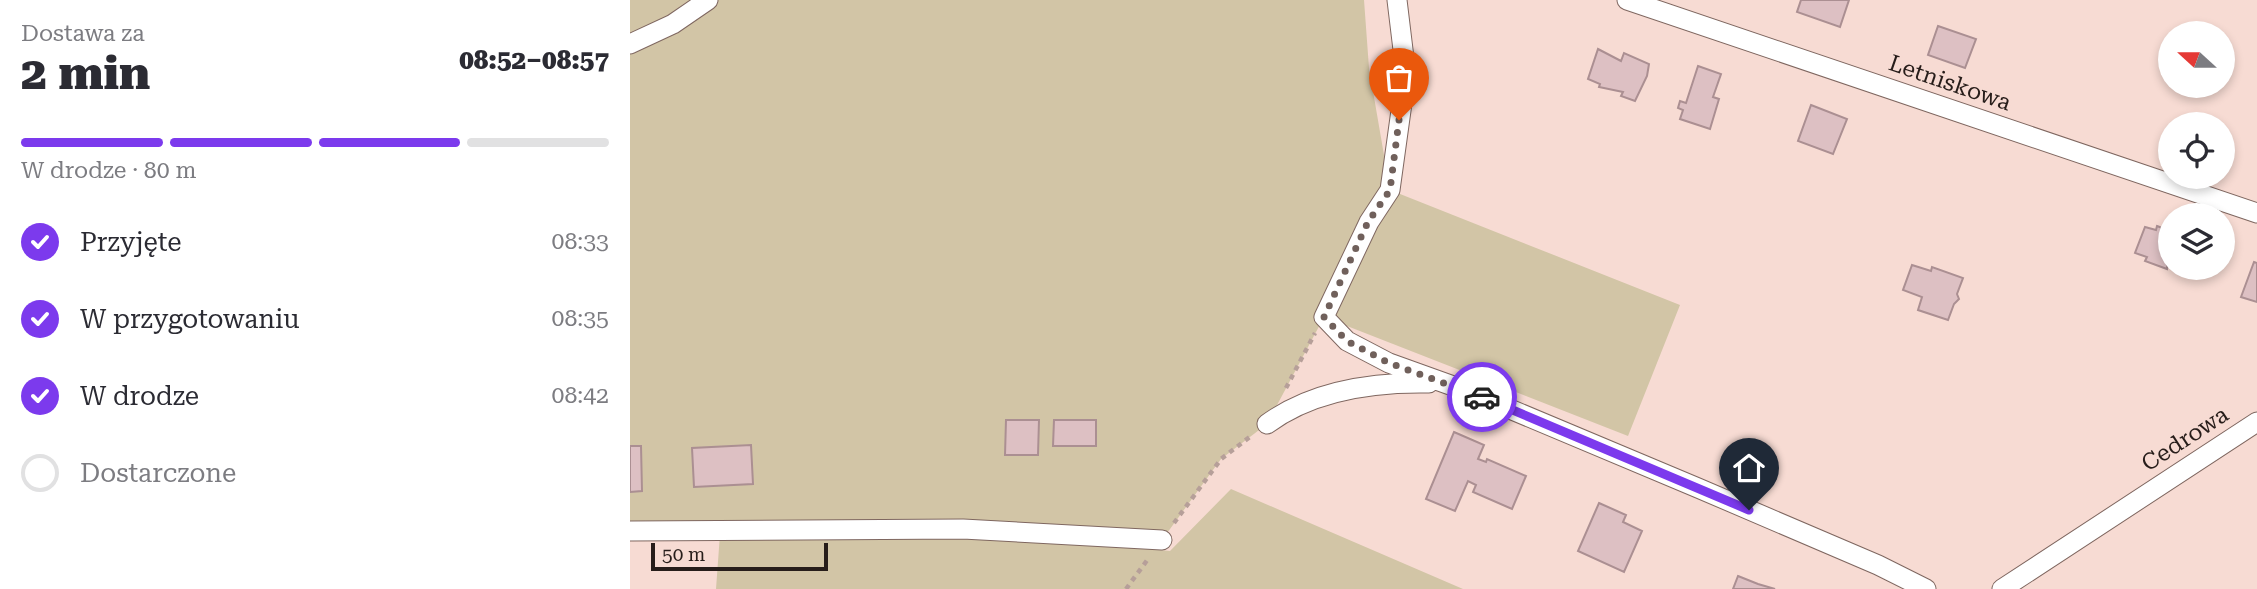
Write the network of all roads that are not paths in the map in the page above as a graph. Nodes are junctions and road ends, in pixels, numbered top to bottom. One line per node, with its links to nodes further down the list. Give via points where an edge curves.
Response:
1 (708, 0): 4 (street, via 673,24)
2 (1397, 0): 6 (street, via 1403,96 1390,190 1368,222 1324,317 1347,341)
3 (1627, 0): 5 (street, Letniskowa)
4 (630, 44)
5 (2257, 213)
6 (1444, 384): 8 (street, via 1344,390 1294,407); 11 (street, via 1711,493)
7 (2257, 422): 12 (street, Cedrowa)
8 (1267, 424)
9 (630, 531): 10 (street, via 963,529)
10 (1162, 540)
11 (1926, 589)
12 (2002, 589)

